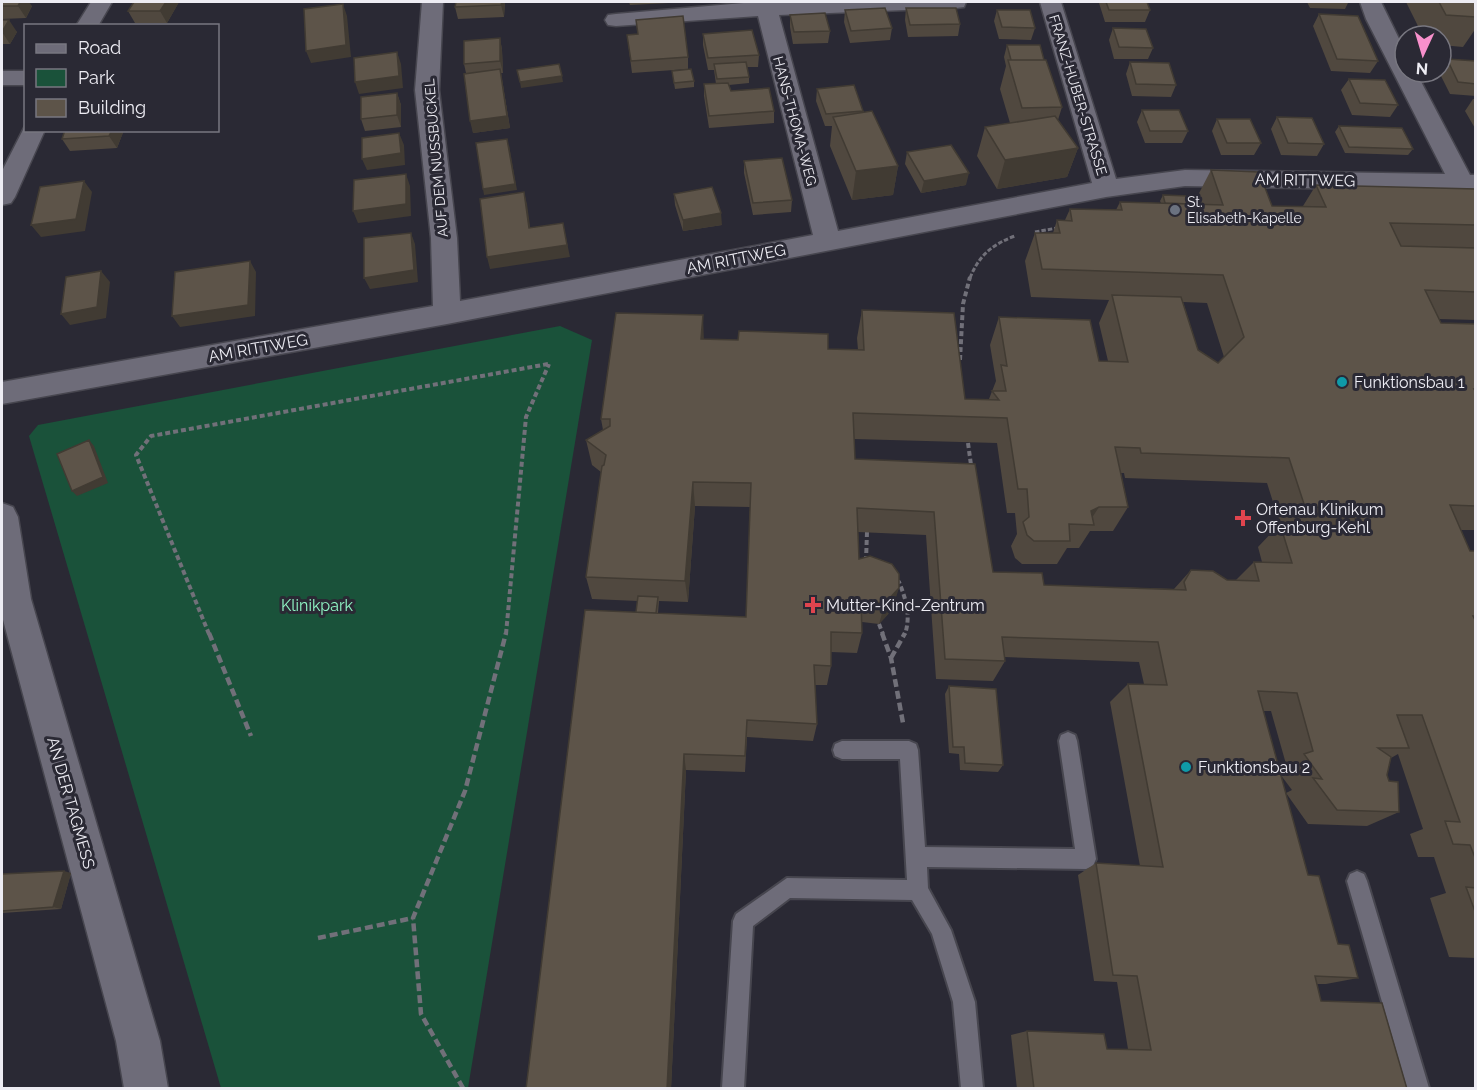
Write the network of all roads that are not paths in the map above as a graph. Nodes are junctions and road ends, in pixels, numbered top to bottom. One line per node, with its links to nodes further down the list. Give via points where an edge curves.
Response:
1 (101, 2): 8 (street)
2 (432, 2): 16 (street, AUF DEM NUSSBUCKEL, via 427,90 444,238)
3 (956, 2): 6 (street)
4 (1050, 2): 13 (street, FRANZ-HUBER-STRASSE)
5 (1371, 2): 12 (street)
6 (765, 5): 7 (street); 15 (street, HANS-THOMA-WEG)
7 (616, 20)
8 (88, 24)
9 (2, 78): 10 (street)
10 (24, 78)
11 (32, 132): 14 (street)
12 (1469, 183): 13 (street, AM RITTWEG, via 1185,178)
13 (1106, 189): 15 (street, AM RITTWEG)
14 (2, 197)
15 (828, 241): 16 (street, AM RITTWEG)
16 (447, 315): 17 (street, AM RITTWEG)
17 (2, 393)
18 (2, 517): 24 (street, AN DER TAGMESS, via 14,599 138,1041)
19 (1068, 741): 21 (lane, via 1086,859)
20 (842, 750): 21 (lane, via 909,750)
21 (916, 857): 23 (lane)
22 (1357, 881): 27 (lane)
23 (918, 890): 25 (lane, via 787,888 743,921); 26 (lane, via 941,930 964,1002)
24 (146, 1089)
25 (733, 1089)
26 (972, 1089)
27 (1418, 1089)

